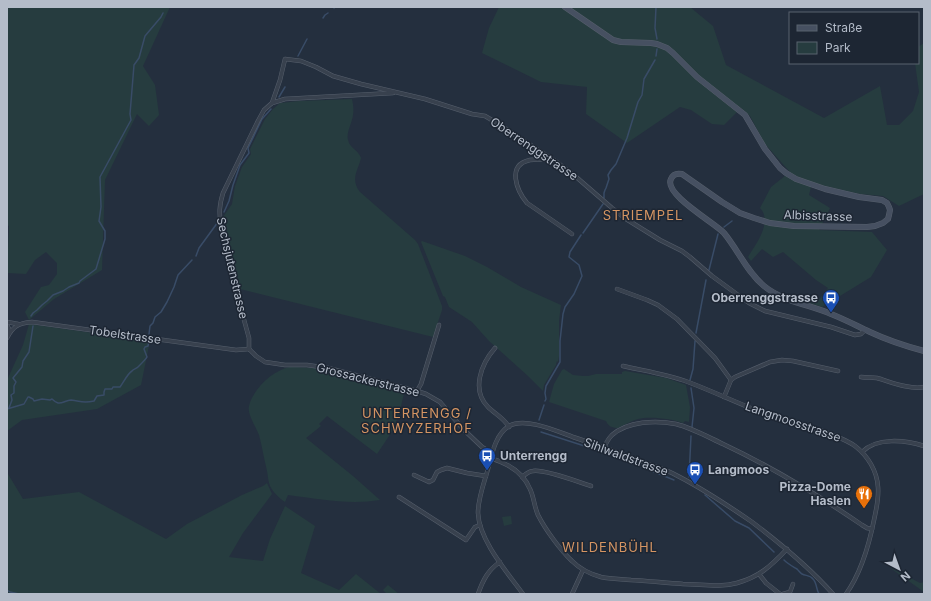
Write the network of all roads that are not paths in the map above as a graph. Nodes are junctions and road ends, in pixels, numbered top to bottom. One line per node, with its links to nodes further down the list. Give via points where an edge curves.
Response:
1 (566, 7): 11 (main road, Albisstrasse, via 613,40 657,44 673,53 692,73 744,115 770,155 789,175 825,189 880,199 886,203 890,210 888,219 875,226 780,225 740,213 682,174 675,174 670,181 671,187 680,198 724,233 749,270 767,289 838,316)
2 (285, 59): 3 (street, Oberrenggstrasse, via 301,61 333,76); 4 (street, Sechsjutenstrasse)
3 (399, 93): 4 (street, via 285,99); 5 (street, Oberrenggstrasse, via 485,116)
4 (272, 103): 14 (street, Sechsjutenstrasse, via 264,110 258,121 223,193 219,214 249,338)
5 (553, 160): 6 (street, via 530,160 521,164 516,173 516,184 527,203); 11 (street, Oberrenggstrasse, via 626,219 682,251 749,304 764,311 855,335 862,334)
6 (572, 234)
7 (617, 289): 19 (street, via 647,300 677,319 715,358)
8 (7, 323): 9 (street, Tobelstrasse); 12 (street)
9 (19, 324): 12 (street); 14 (street, Tobelstrasse, via 32,322)
10 (439, 325): 21 (street)
11 (865, 330): 15 (main road, Albisstrasse)
12 (8, 337)
13 (495, 348): 23 (street, via 484,365 479,390 483,401)
14 (249, 350): 21 (street, Grossackerstrasse, via 265,362 328,368)
15 (924, 351)
16 (623, 366): 22 (street, Langmoosstrasse, via 670,376)
17 (838, 371): 19 (street, via 782,360 761,365)
18 (862, 377): 20 (street)
19 (731, 380): 22 (street)
20 (924, 388)
21 (417, 391): 27 (street, Grossackerstrasse, via 440,402 463,429)
22 (724, 397): 26 (street, Langmoosstrasse, via 845,440)
23 (509, 426): 25 (street, Sihlwaldstrasse, via 519,423 539,426); 27 (street, via 499,437)
24 (924, 446): 26 (street, via 910,442 881,442 868,446)
25 (604, 448): 35 (street, via 607,441 617,432 635,424 677,424 759,462); 36 (street, Sihlwaldstrasse, via 665,470 702,489)
26 (862, 452): 35 (street, Langmoosstrasse, via 871,463 877,478 878,496)
27 (492, 453): 28 (street)
28 (490, 458): 30 (street); 31 (street, via 509,466)
29 (414, 475): 30 (street, via 429,482 437,472 447,468)
30 (486, 476): 34 (street, via 479,502)
31 (522, 477): 32 (street, via 531,471 538,471); 38 (street, via 530,488 543,523 564,553)
32 (591, 486)
33 (399, 497): 34 (street, via 466,540 475,527)
34 (480, 525): 37 (street)
35 (872, 529): 46 (street, Langmoosstrasse, via 861,563)
36 (787, 549): 39 (street, via 770,567); 45 (street, Sihlwaldstrasse)
37 (500, 562): 41 (street, via 485,577); 42 (street)
38 (583, 570): 39 (street, via 610,578 716,585 737,583); 43 (street)
39 (759, 574): 44 (street, via 766,583)
40 (793, 584): 44 (street, via 790,592)
41 (478, 594)
42 (523, 594)
43 (572, 594)
44 (782, 594)
45 (833, 594)
46 (846, 594)

